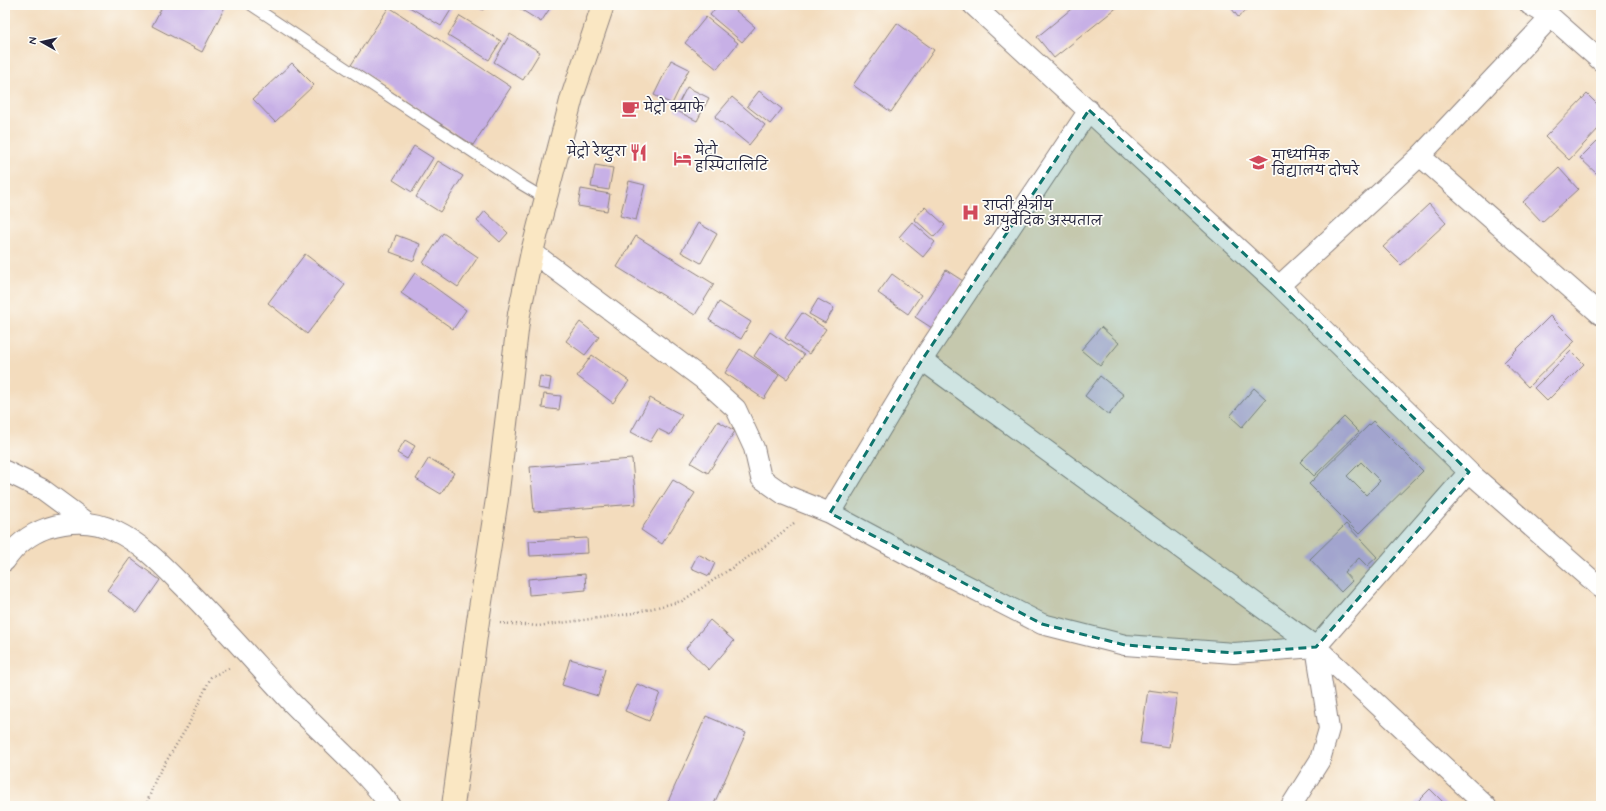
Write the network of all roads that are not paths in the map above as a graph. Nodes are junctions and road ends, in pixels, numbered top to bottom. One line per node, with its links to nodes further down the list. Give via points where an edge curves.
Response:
1 (251, 5): 9 (lane)
2 (603, 5): 9 (main road, via 572,97)
3 (973, 5): 7 (street)
4 (1530, 5): 5 (street)
5 (1550, 17): 6 (street); 8 (street)
6 (1601, 61)
7 (1089, 110): 11 (street); 13 (street)
8 (1420, 156): 11 (street); 12 (street)
9 (546, 199): 10 (main road)
10 (532, 252): 16 (street, via 704,380 736,409 754,448 761,478 785,494); 22 (main road, via 518,314 497,499)
11 (1279, 286): 15 (street)
12 (1601, 315)
13 (922, 360): 16 (street); 20 (street)
14 (5, 471): 17 (street, via 42,489)
15 (1469, 472): 19 (street); 20 (street)
16 (830, 513): 20 (street, via 1042,624 1125,645 1234,653)
17 (87, 522): 18 (street, via 60,524 35,533 11,551); 21 (street, via 113,530 144,548 210,612 291,702 375,785)
18 (5, 561)
19 (1601, 588)
20 (1316, 647): 23 (street, via 1329,729 1320,760); 24 (street)
21 (391, 806)
22 (453, 806)
23 (1291, 806)
24 (1486, 806)

